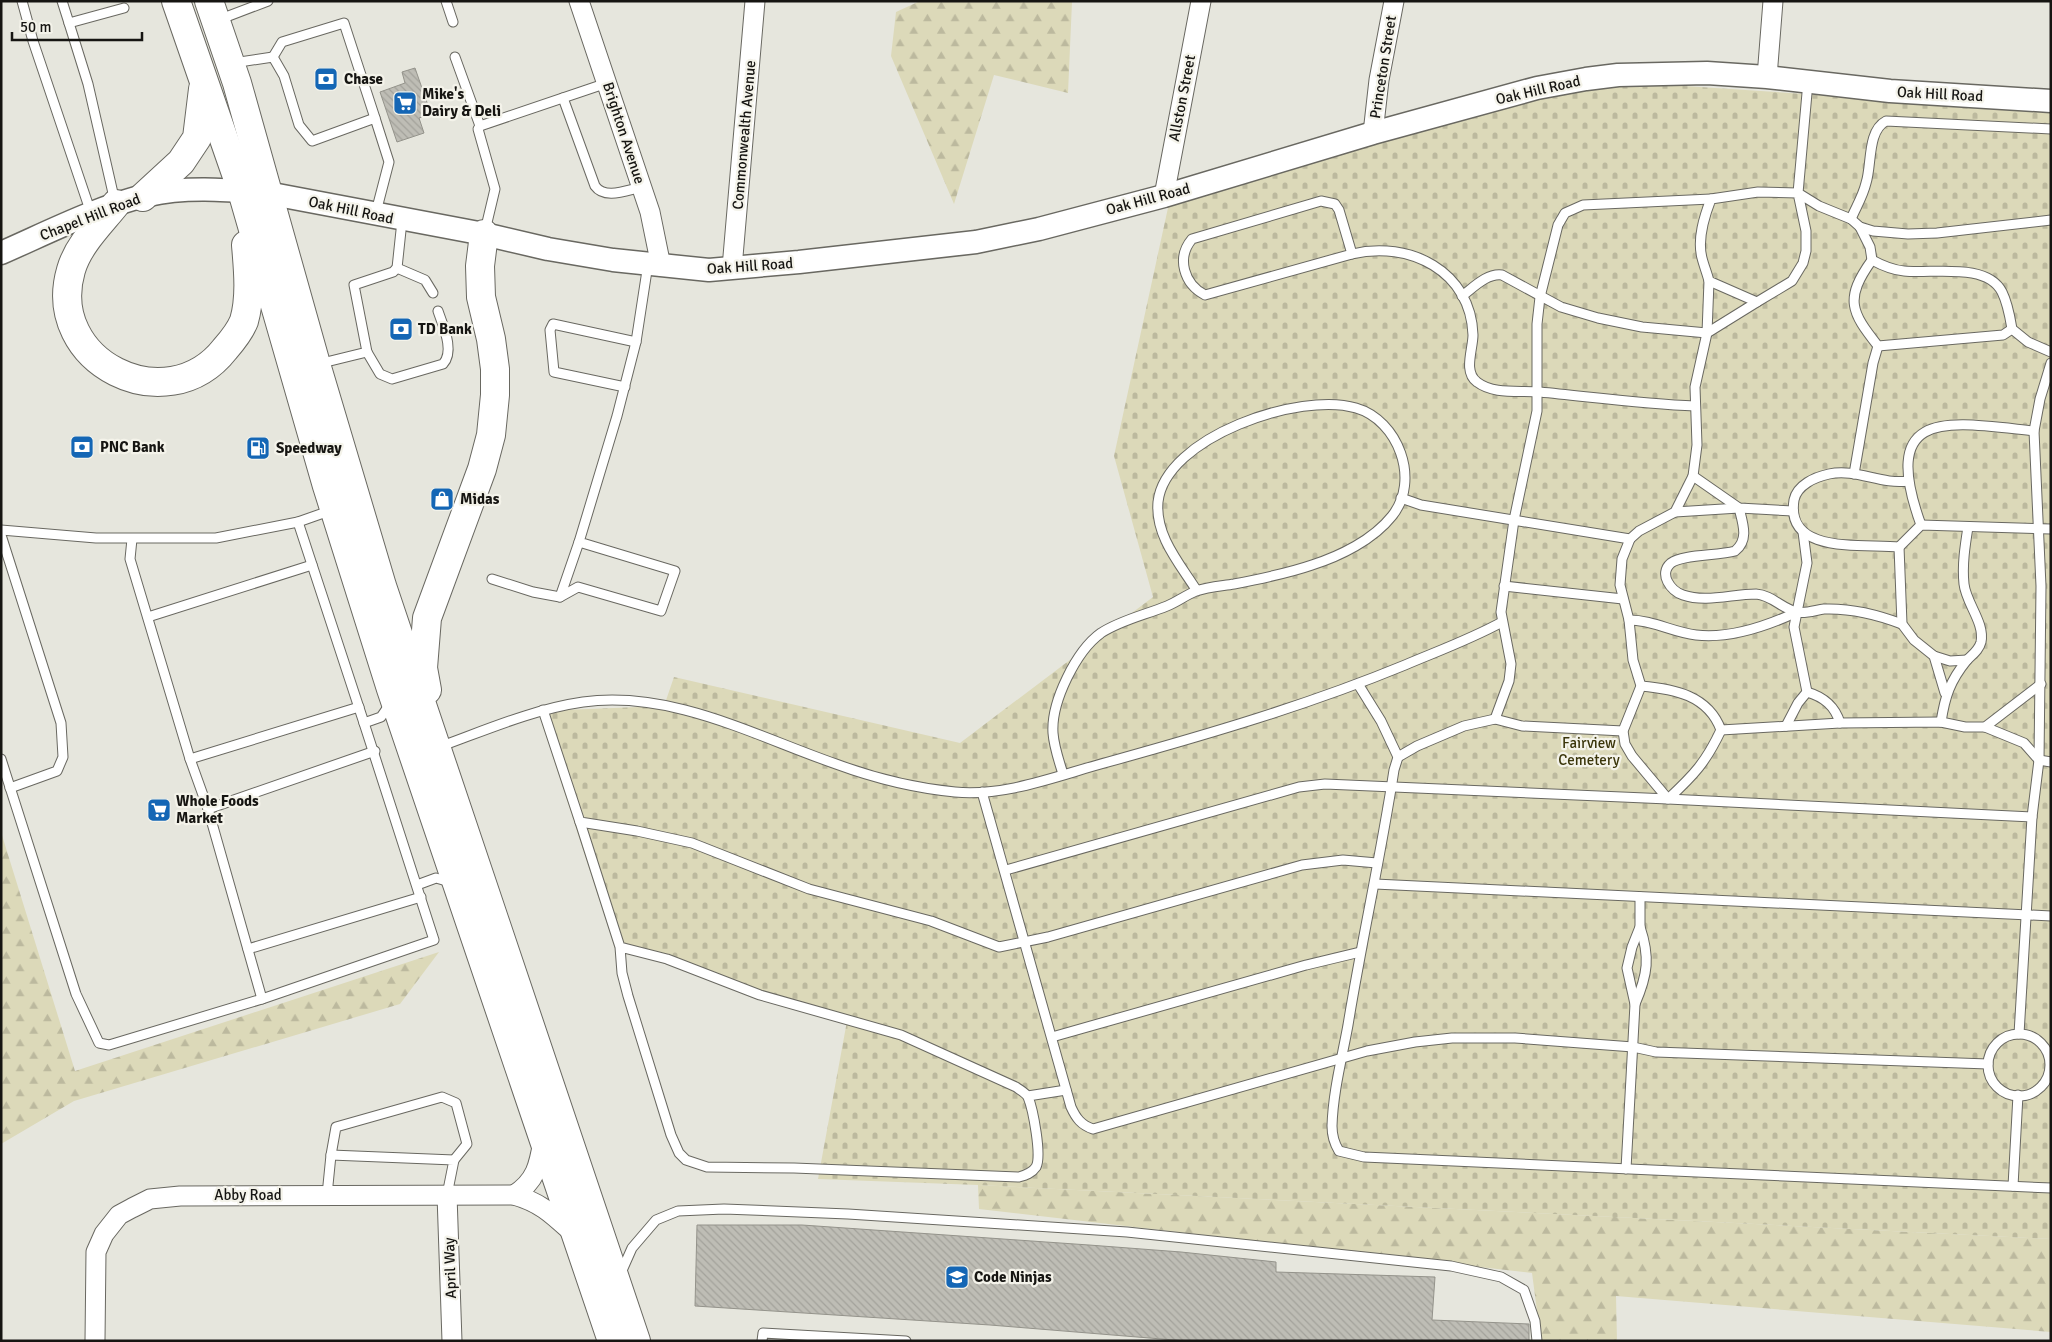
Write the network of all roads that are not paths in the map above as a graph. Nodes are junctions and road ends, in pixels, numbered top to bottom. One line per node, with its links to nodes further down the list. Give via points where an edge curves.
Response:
1 (22, 1): 34 (lane)
2 (62, 1): 14 (lane)
3 (176, 1): 20 (highway)
4 (268, 1): 12 (lane)
5 (446, 1): 13 (lane)
6 (579, 1): 21 (street, Brighton Avenue)
7 (755, 1): 46 (street, Commonwealth Avenue)
8 (1201, 1): 31 (street, Allston Street)
9 (1394, 1): 27 (street, Princeton Street)
10 (1773, 1): 18 (street)
11 (124, 8): 14 (lane)
12 (212, 11): 17 (highway)
13 (452, 22)
14 (69, 23): 34 (lane, via 88,84)
15 (273, 56): 17 (lane); 24 (lane, via 284,76 299,125 312,140); 24 (lane, via 282,42 344,23)
16 (455, 57): 25 (lane)
17 (230, 64): 29 (highway)
18 (1767, 77): 19 (street, Oak Hill Road); 27 (street, Oak Hill Road, via 1688,72 1586,79 1537,88)
19 (1808, 82): 23 (street, Oak Hill Road, via 1890,91); 30 (lane)
20 (204, 83): 29 (highway); 32 (highway, via 197,138 180,162)
21 (607, 83): 22 (lane); 28 (street, Brighton Avenue)
22 (563, 98): 25 (lane); 28 (lane, via 599,192 607,194)
23 (2051, 101)
24 (375, 118): 35 (lane, via 389,162)
25 (480, 126): 40 (lane, via 478,129 495,189)
26 (2051, 130): 36 (lane, via 1886,121 1874,138 1867,182)
27 (1373, 133): 31 (street, Oak Hill Road)
28 (642, 187): 44 (street, Brighton Avenue, via 650,212)
29 (254, 192): 32 (street, Chapel Hill Road, via 189,191); 34 (highway, via 244,321 225,350 207,367 166,382 126,377 113,371 85,348 72,322 68,288 71,269); 35 (street, Oak Hill Road); 60 (highway); 70 (highway)
30 (1798, 193): 33 (lane, via 1758,192); 36 (lane); 51 (lane, via 1806,231 1803,262 1792,281)
31 (1164, 196): 46 (street, Oak Hill Road, via 976,242)
32 (143, 197): 34 (street, Chapel Hill Road)
33 (1711, 199): 47 (lane, via 1700,244); 50 (lane, via 1583,205 1569,211 1558,225)
34 (104, 210): 41 (street, Chapel Hill Road)
35 (375, 215): 38 (street, Oak Hill Road)
36 (1851, 219): 39 (lane)
37 (2051, 220): 39 (lane, via 1937,233 1908,234)
38 (402, 221): 40 (street, Oak Hill Road); 45 (lane)
39 (1860, 227): 43 (lane, via 1870,247)
40 (484, 234): 44 (street, Oak Hill Road, via 548,249); 117 (highway, via 481,297 491,339 496,395 482,468 427,618 424,668)
41 (1, 253)
42 (1352, 254): 42 (lane, via 1339,210 1335,204 1321,201 1199,236 1187,245 1183,256 1190,283 1205,295); 49 (lane, via 1370,250 1403,252 1423,258 1444,273)
43 (1872, 260): 53 (lane, via 1886,268 1970,272 1993,281 2001,291); 56 (lane, via 1862,274 1854,304 1858,321)
44 (654, 265): 46 (street, Oak Hill Road, via 688,269); 55 (lane)
45 (397, 268): 48 (lane, via 425,280); 57 (lane, via 354,285)
46 (732, 268)
47 (1709, 281): 51 (lane); 54 (lane)
48 (433, 293)
49 (1462, 296): 50 (lane, via 1496,274); 62 (lane, via 1473,335 1472,378 1493,389)
50 (1540, 297): 54 (lane, via 1561,307 1614,322); 62 (lane)
51 (1757, 302): 54 (lane)
52 (438, 311): 57 (lane, via 449,351 443,364 392,378 380,374)
53 (2012, 329): 56 (lane, via 2003,335); 58 (lane, via 2028,342)
54 (1707, 334): 63 (lane, via 1695,387)
55 (636, 342): 61 (lane); 61 (lane, via 553,324 550,330 554,372)
56 (1878, 346): 65 (lane)
57 (367, 352): 60 (lane)
58 (2051, 352)
59 (2051, 363): 64 (lane)
60 (316, 364): 117 (highway, via 382,586)
61 (625, 387): 84 (lane)
62 (1537, 392): 63 (lane); 73 (lane, via 1537,411)
63 (1695, 406): 66 (lane, via 1697,445)
64 (2034, 432): 67 (lane, via 1969,424 1931,428 1921,434 1909,452); 77 (lane)
65 (1854, 474): 67 (lane, via 1896,482); 71 (lane, via 1830,474 1809,482 1795,497)
66 (1693, 476): 69 (lane); 72 (lane)
67 (1908, 481): 75 (lane)
68 (1401, 498): 73 (lane, via 1421,505); 89 (lane, via 1393,516 1372,534 1336,556 1290,572); 89 (lane, via 1405,478 1396,440 1388,429 1358,408 1341,404 1302,407 1257,418 1226,431 1195,448 1176,464 1165,480 1158,503 1164,539)
69 (1739, 508): 71 (lane); 72 (lane); 92 (lane, via 1744,538 1741,546 1726,553 1673,562 1665,574 1667,582 1682,595 1704,598 1757,594 1768,596)
70 (334, 509): 74 (lane); 102 (highway)
71 (1793, 511): 80 (lane)
72 (1674, 512): 83 (lane)
73 (1514, 520): 83 (lane); 88 (lane)
74 (298, 522): 82 (lane, via 216,538); 86 (lane)
75 (1920, 525): 76 (lane); 85 (lane)
76 (1968, 527): 77 (lane); 98 (lane, via 1964,584 1982,632 1978,650)
77 (2038, 529): 78 (lane); 100 (lane)
78 (2051, 529)
79 (1, 530): 82 (lane)
80 (1803, 532): 85 (lane, via 1832,544); 92 (lane, via 1807,563)
81 (1, 535): 126 (lane, via 61,723 63,757 57,771)
82 (132, 539): 93 (lane, via 130,559)
83 (1630, 539): 91 (lane, via 1622,559 1620,586)
84 (579, 542): 90 (lane); 90 (lane, via 675,571 661,611 578,587)
85 (1899, 547): 96 (lane)
86 (312, 565): 93 (lane); 105 (lane)
87 (492, 579): 90 (lane)
88 (1504, 586): 91 (lane); 95 (lane)
89 (1197, 591): 124 (lane, via 1117,624 1085,649 1060,695 1054,714 1053,733)
90 (560, 597)
91 (1623, 599): 94 (lane)
92 (1797, 612): 94 (lane, via 1768,625 1714,635 1683,632 1644,620); 96 (lane, via 1848,609); 103 (lane, via 1794,627)
93 (148, 617): 120 (lane)
94 (1628, 620): 101 (lane, via 1633,660)
95 (1502, 622): 99 (lane); 108 (lane, via 1511,664 1509,681)
96 (1902, 624): 97 (lane, via 1914,640)
97 (1934, 656): 98 (lane, via 1950,661); 104 (lane)
98 (1967, 660): 104 (lane)
99 (1358, 684): 119 (lane); 124 (lane, via 1284,711)
100 (2041, 684): 113 (lane); 122 (lane)
101 (1641, 686): 115 (lane, via 1666,688 1692,696 1717,719); 116 (lane)
102 (391, 689): 107 (lane, via 390,703); 114 (highway)
103 (1807, 692): 111 (lane, via 1827,701); 112 (lane)
104 (1946, 693): 109 (lane)
105 (359, 707): 110 (lane); 120 (lane)
106 (543, 710): 117 (lane); 127 (lane, via 584,702 618,701 680,709 882,779 951,792); 131 (lane)
107 (381, 716): 110 (lane); 114 (lane, via 397,721)
108 (1495, 720): 116 (lane, via 1522,726); 119 (lane, via 1464,726)
109 (1941, 722): 111 (lane); 113 (lane)
110 (364, 723): 118 (lane)
111 (1840, 723): 112 (lane)
112 (1786, 726): 115 (lane)
113 (1985, 727): 122 (lane, via 2024,744)
114 (405, 729): 132 (highway)
115 (1720, 730): 128 (lane, via 1710,754 1697,773)
116 (1623, 731): 128 (lane, via 1632,756)
117 (435, 748): 169 (highway)
118 (375, 751): 129 (lane); 136 (lane)
119 (1398, 757): 125 (lane)
120 (190, 758): 129 (lane)
121 (1, 759): 126 (lane)
122 (2039, 760): 123 (lane); 130 (lane)
123 (2051, 762)
124 (1063, 774): 127 (lane)
125 (1391, 786): 128 (lane); 133 (lane); 134 (lane, via 1299,786)
126 (10, 788): 148 (lane, via 76,994 98,1043 108,1045)
127 (982, 792): 134 (lane)
128 (1668, 799): 130 (lane)
129 (208, 809): 146 (lane)
130 (2032, 817): 141 (lane)
131 (580, 822): 144 (lane, via 692,843 809,889 931,921 992,946); 145 (lane)
132 (445, 847): 135 (lane, via 443,869); 138 (highway)
133 (1377, 863): 137 (lane); 144 (lane, via 1343,860 1302,865)
134 (1006, 870): 144 (lane)
135 (436, 878): 136 (lane); 138 (lane, via 454,884)
136 (417, 884): 139 (lane)
137 (1375, 884): 140 (lane); 147 (lane)
138 (461, 894): 159 (highway)
139 (421, 897): 146 (lane); 148 (lane, via 434,940)
140 (1640, 897): 141 (lane); 143 (lane)
141 (2026, 915): 142 (lane); 150 (lane)
142 (2051, 916)
143 (1640, 927): 149 (lane, via 1628,968); 149 (lane, via 1647,948 1647,965)
144 (1024, 941): 151 (lane)
145 (620, 947): 158 (lane, via 667,959 760,995 901,1036 1016,1087); 158 (lane, via 628,996 671,1135 679,1153 698,1165 1019,1177 1029,1174 1039,1157)
146 (248, 949): 148 (lane)
147 (1360, 952): 151 (lane); 153 (lane)
148 (262, 999)
149 (1635, 1004): 152 (lane)
150 (2019, 1034): 154 (lane, via 1994,1046); 155 (lane, via 2038,1040 2049,1056)
151 (1052, 1037): 156 (lane)
152 (1633, 1047): 153 (lane, via 1515,1038 1452,1038 1376,1049); 154 (lane, via 1656,1052); 162 (lane)
153 (1342, 1058): 156 (lane, via 1093,1129 1077,1119); 162 (lane, via 1332,1128 1334,1143 1347,1155)
154 (1988, 1064): 157 (lane, via 1989,1073 2000,1089)
155 (2050, 1066): 157 (lane, via 2048,1075 2036,1090)
156 (1066, 1090): 158 (lane)
157 (2018, 1095): 163 (lane)
158 (1028, 1096)
159 (544, 1137): 165 (street, via 539,1165 532,1180); 168 (highway)
160 (332, 1156): 161 (lane); 161 (lane, via 336,1127 442,1098 456,1103 467,1144); 166 (lane)
161 (454, 1160): 167 (lane)
162 (1626, 1169): 163 (lane)
163 (2014, 1186): 164 (lane)
164 (2051, 1188)
165 (514, 1194): 167 (street, Abby Road); 168 (street, Abby Road, via 546,1208)
166 (328, 1195): 167 (street, Abby Road); 170 (street, Abby Road, via 180,1196 150,1199 120,1215 104,1234 96,1252)
167 (447, 1195): 171 (street, April Way)
168 (577, 1236): 172 (highway)
169 (616, 1284): 173 (highway); 176 (lane, via 632,1248 656,1220 678,1211 724,1209 848,1214 1127,1232 1451,1266 1500,1277 1524,1290 1535,1321)
170 (95, 1341)
171 (452, 1341)
172 (612, 1341)
173 (636, 1341)
174 (762, 1341): 175 (lane, via 763,1334)
175 (906, 1341)
176 (1537, 1341)

